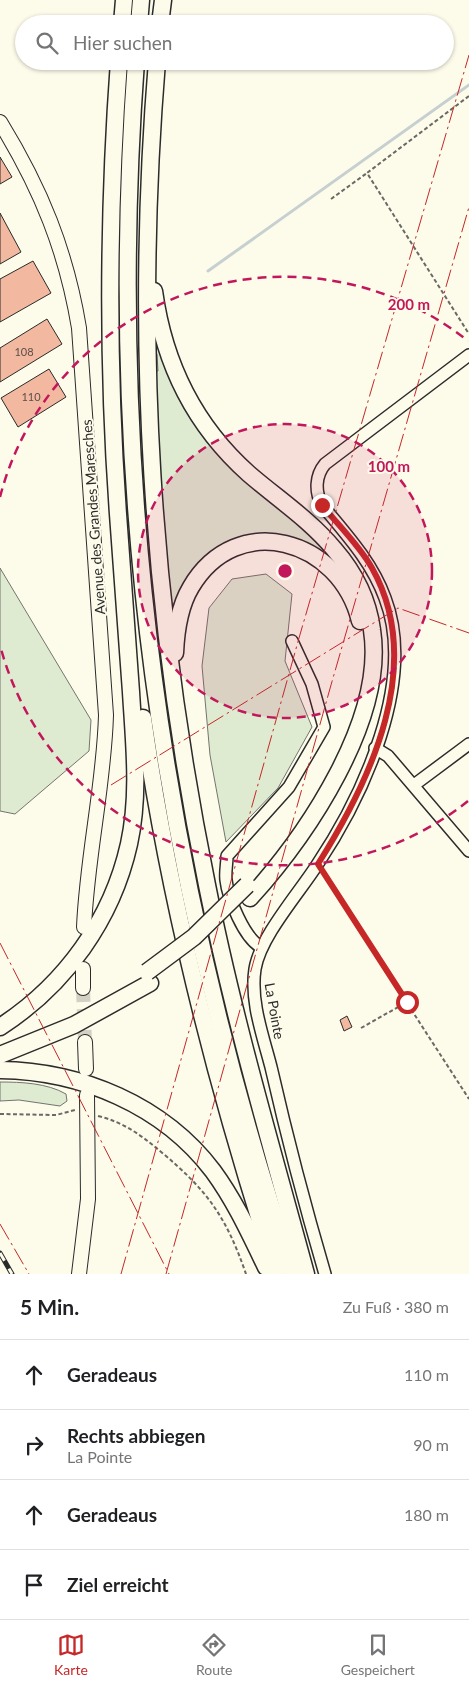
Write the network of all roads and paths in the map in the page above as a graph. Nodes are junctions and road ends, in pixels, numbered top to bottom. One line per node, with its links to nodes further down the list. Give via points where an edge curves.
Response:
1 (124, 0): 4 (highway)
2 (141, 0): 5 (highway)
3 (163, 0): 6 (highway)
4 (123, 15)
5 (140, 15)
6 (161, 15)
7 (117, 70): 17 (highway, via 109,294)
8 (135, 70): 47 (highway, via 128,194 127,356 135,515 151,674 177,835 202,955 247,1127)
9 (156, 70): 13 (highway)
10 (469, 96): 12 (path)
11 (0, 122): 26 (main road, Avenue des Grandes Maresches, via 30,174 54,228 67,268 79,328 106,715 104,760)
12 (367, 173): 14 (path); 15 (path)
13 (149, 197): 19 (highway, via 146,345 150,461 162,610); 25 (highway, via 156,303 166,349 182,390 198,418 226,452 309,523 343,560 363,596 372,631 371,681 349,747 306,826)
14 (331, 199)
15 (469, 334)
16 (469, 355): 21 (street, La Pointe, via 329,460 318,476 320,500 371,566 392,617 393,680)
17 (122, 564): 32 (highway, via 136,775 126,857 108,904 79,954 41,996); 46 (highway, via 152,776 181,928 227,1110)
18 (292, 641): 27 (street, via 312,684 324,727 289,788 227,856 226,881 242,927 254,944)
19 (179, 732): 25 (highway, via 175,661 177,628 188,593 203,570 230,551 263,542 294,546 314,554 327,564 346,587 360,623 362,659 356,696 337,749 317,788); 48 (highway, via 223,962)
20 (469, 744): 22 (street)
21 (375, 748): 22 (street, via 388,756); 24 (street, La Pointe, via 349,810)
22 (414, 785): 23 (street)
23 (469, 851)
24 (318, 864): 27 (street, La Pointe); 31 (path)
25 (249, 891): 29 (highway, bridge)
26 (84, 927)
27 (261, 947): 49 (street, La Pointe, via 254,977 255,1000 294,1163)
28 (83, 969): 30 (main road)
29 (149, 977): 35 (highway, via 69,1016); 36 (highway, via 74,1025)
30 (83, 988)
31 (407, 1002): 33 (path); 40 (path)
32 (0, 1027)
33 (361, 1028)
34 (85, 1042): 38 (main road)
35 (0, 1044)
36 (0, 1055)
37 (0, 1070): 45 (highway, via 78,1080 126,1100 160,1120 215,1174 234,1202)
38 (86, 1070)
39 (87, 1095): 42 (main road)
40 (469, 1099)
41 (0, 1114): 42 (path, via 56,1115 77,1109)
42 (88, 1114): 43 (main road, via 88,1199); 44 (path, via 124,1124 151,1143 199,1186 218,1210)
43 (79, 1274)
44 (246, 1274)
45 (269, 1274)
46 (277, 1274)
47 (293, 1274)
48 (306, 1274)
49 (325, 1274)

